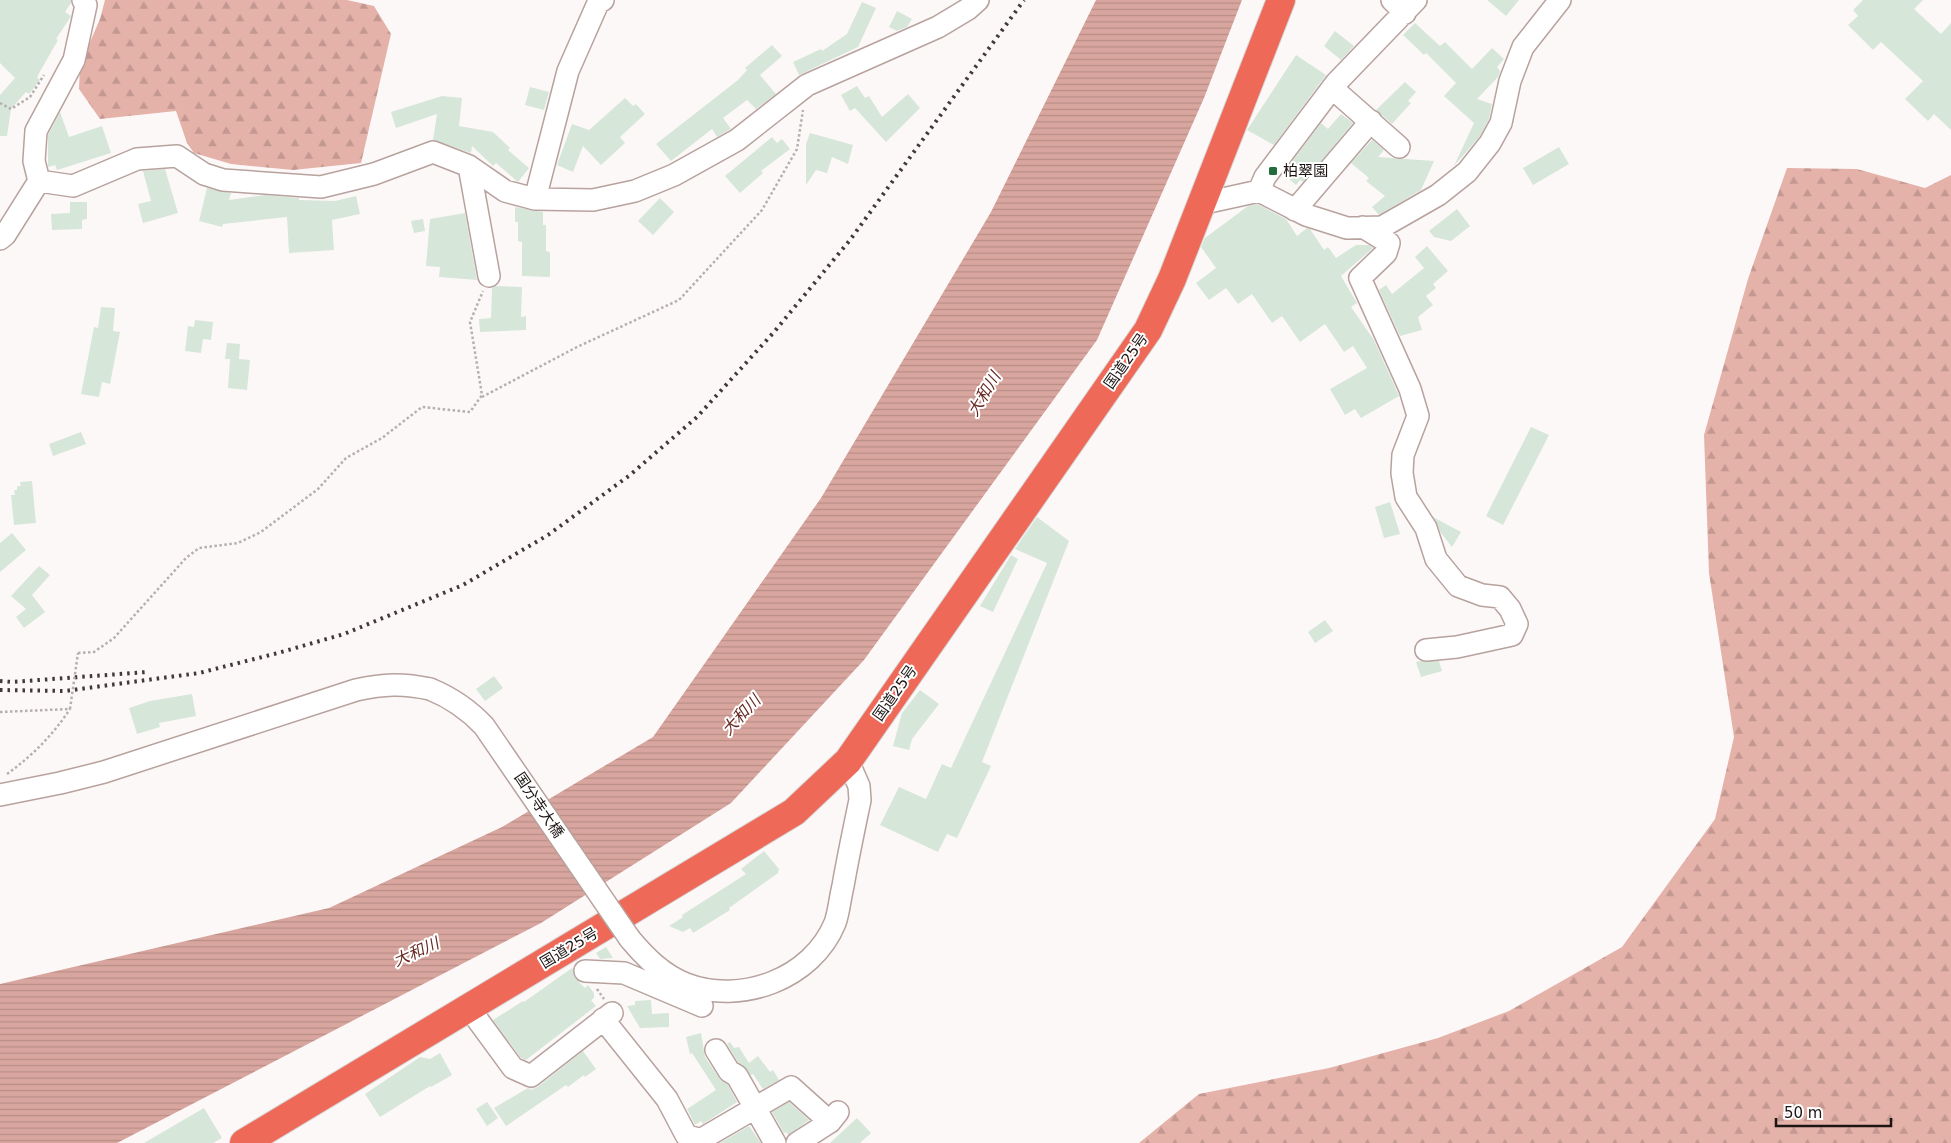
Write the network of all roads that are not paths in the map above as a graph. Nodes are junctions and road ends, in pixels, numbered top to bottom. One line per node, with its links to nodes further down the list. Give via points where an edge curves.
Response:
1 (83, 0): 11 (street, via 86,4 74,60 36,131 34,161)
2 (603, 0): 13 (street, via 598,3 568,71)
3 (978, 0): 13 (street, via 938,28 807,85 737,140 674,175 635,191 593,200)
4 (1282, 0): 14 (highway, 国道25号)
5 (1560, 0): 16 (street, via 1523,47 1510,81 1501,123 1467,172 1438,195 1382,227)
6 (1405, 4): 7 (street)
7 (1332, 88): 8 (street); 12 (street, via 1264,177)
8 (1371, 121): 9 (street); 15 (street)
9 (1399, 148)
10 (469, 166): 11 (street, via 433,152 374,174 321,187 223,180 204,174 177,156 137,159 73,186); 13 (street, via 505,191); 18 (street)
11 (39, 181): 17 (street)
12 (1259, 191): 14 (street); 15 (street)
13 (535, 199)
14 (1200, 204): 20 (highway, 国道25号, via 1172,280 1148,330)
15 (1296, 210): 16 (street, via 1347,228)
16 (1364, 227): 19 (street, via 1389,243 1386,253 1360,278 1410,388 1418,416 1403,455 1406,497 1426,528 1436,559 1458,586 1482,595 1500,597 1517,624 1512,635)
17 (0, 239)
18 (489, 276)
19 (1426, 650)
20 (848, 761): 21 (street, 国分寺大橋, bridge, via 859,786 860,800 835,923 822,946 784,978 759,988 736,991 687,984 644,956 484,726 452,698 430,689 382,684 356,690 104,772); 22 (highway, 国道25号, via 794,812)
21 (0, 795)
22 (571, 946): 23 (street, via 588,976 624,973); 24 (highway, 国道25号)
23 (702, 1006)
24 (469, 1008): 26 (street, via 513,1068 531,1076 608,1016 667,1099 686,1134 700,1140); 27 (highway, 国道25号)
25 (716, 1050): 26 (street)
26 (755, 1108): 28 (street); 29 (street, via 791,1087 834,1117)
27 (244, 1143)
28 (776, 1143)
29 (797, 1143)

